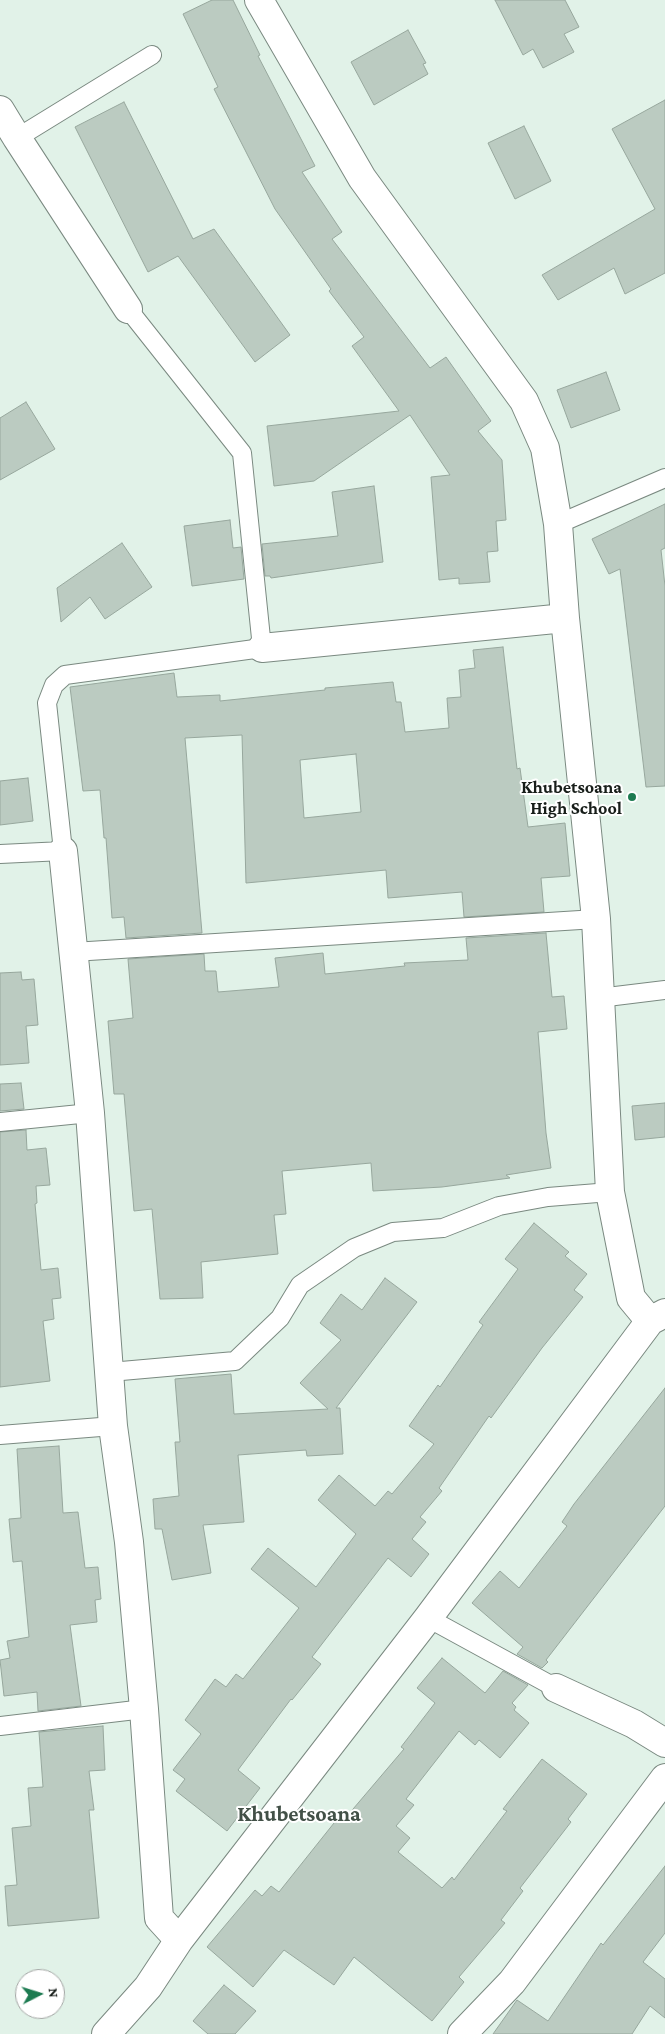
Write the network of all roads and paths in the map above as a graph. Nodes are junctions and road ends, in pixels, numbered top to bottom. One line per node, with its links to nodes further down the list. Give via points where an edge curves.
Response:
1 (259, 0): 7 (street, via 362,178 524,401 545,448)
2 (152, 55): 4 (lane)
3 (0, 110): 4 (street)
4 (17, 138): 5 (street)
5 (128, 309): 9 (lane, via 242,452)
6 (665, 478): 7 (lane)
7 (558, 524): 8 (street)
8 (565, 618): 9 (street); 12 (street)
9 (262, 648): 10 (lane, via 65,675 54,685 47,703)
10 (63, 851): 11 (lane); 13 (street)
11 (0, 854)
12 (596, 919): 13 (lane); 15 (street)
13 (73, 952): 16 (street)
14 (665, 990): 15 (lane)
15 (599, 998): 18 (street)
16 (90, 1113): 17 (lane); 20 (street)
17 (0, 1122)
18 (610, 1192): 19 (street, via 631,1298); 20 (lane, via 548,1196 499,1206 443,1228 393,1232 354,1248 300,1285 280,1318 234,1361)
19 (657, 1317): 23 (street)
20 (110, 1372): 21 (street)
21 (113, 1426): 22 (lane); 25 (street, via 129,1542)
22 (0, 1435)
23 (428, 1618): 24 (lane); 29 (street)
24 (556, 1688): 27 (street, via 634,1724)
25 (144, 1709): 26 (lane); 29 (street, via 159,1918)
26 (0, 1726)
27 (665, 1743)
28 (665, 1778): 31 (street, via 512,1982)
29 (179, 1940): 30 (street, via 148,1987)
30 (106, 2034)
31 (462, 2034)

